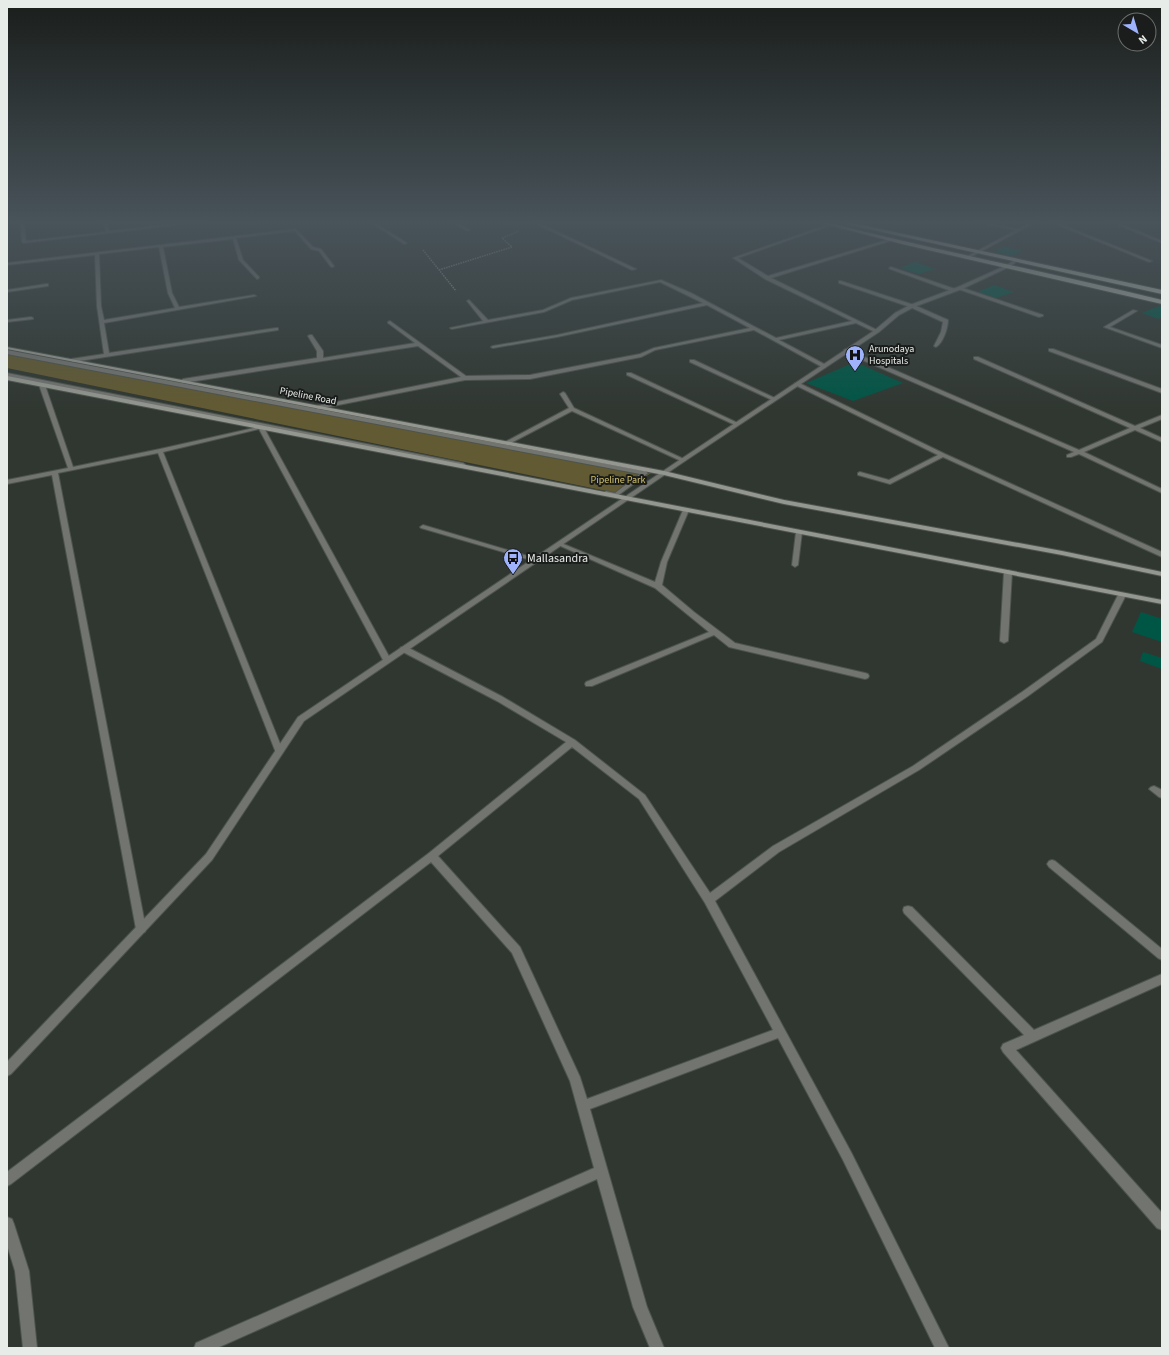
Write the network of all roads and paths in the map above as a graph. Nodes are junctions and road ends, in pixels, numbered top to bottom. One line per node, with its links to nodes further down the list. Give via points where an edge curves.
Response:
1 (99, 284): 29 (street)
2 (168, 284): 22 (street)
3 (450, 284): 18 (path)
4 (645, 284): 27 (street, via 571,299 544,311)
5 (667, 284): 20 (street)
6 (780, 284): 28 (street)
7 (848, 284): 21 (street)
8 (937, 284): 15 (street)
9 (968, 284): 13 (street)
10 (1086, 284): 19 (main road)
11 (1127, 284): 16 (main road)
12 (46, 285): 14 (street)
13 (960, 288): 15 (street); 24 (street)
14 (7, 290)
15 (953, 290): 21 (street)
16 (1162, 292)
17 (254, 296): 22 (street)
18 (469, 301): 27 (street)
19 (1162, 302)
20 (707, 304): 33 (street); 39 (street)
21 (912, 306): 34 (street, via 897,314); 38 (street, via 946,321)
22 (178, 309): 29 (street)
23 (1135, 310): 40 (street, via 1106,327)
24 (1041, 316)
25 (31, 318): 26 (street)
26 (7, 321)
27 (486, 321): 31 (street)
28 (856, 321): 34 (street); 36 (street)
29 (101, 322): 45 (street)
30 (390, 322): 37 (street)
31 (452, 328)
32 (276, 329): 45 (street)
33 (754, 329): 36 (street); 53 (street, via 530,377)
34 (877, 331): 43 (street)
35 (310, 336): 47 (street, via 320,351)
36 (774, 340): 50 (street)
37 (420, 344): 47 (street); 53 (street)
38 (936, 346)
39 (493, 347)
40 (1162, 347)
41 (7, 348): 48 (main road, Pipeline Road)
42 (1051, 350): 57 (street)
43 (846, 351): 50 (street); 69 (street)
44 (7, 352): 52 (street, via 645,473 616,494)
45 (107, 355): 48 (street)
46 (976, 358): 65 (street)
47 (320, 359): 54 (street)
48 (73, 360): 54 (main road, Pipeline Road)
49 (692, 361): 59 (street)
50 (824, 366): 55 (street)
51 (628, 374): 63 (street)
52 (7, 376): 56 (main road)
53 (466, 378): 60 (street)
54 (183, 381): 60 (main road, Pipeline Road)
55 (796, 384): 59 (street); 70 (street)
56 (42, 385): 64 (main road); 73 (street)
57 (1162, 391)
58 (563, 394): 61 (street)
59 (774, 399): 63 (street)
60 (318, 407): 67 (main road, Pipeline Road)
61 (572, 409): 67 (street); 72 (street)
62 (1162, 417): 65 (street)
63 (737, 424): 72 (street)
64 (261, 427): 68 (street); 79 (main road); 95 (street)
65 (1134, 428): 66 (street); 69 (street)
66 (1162, 440)
67 (507, 443): 75 (main road, Pipeline Road)
68 (160, 451): 73 (street); 99 (street)
69 (1080, 452): 71 (street); 78 (street)
70 (943, 455): 76 (street, via 890,482); 84 (street)
71 (1069, 456)
72 (683, 460): 75 (street)
73 (71, 469): 74 (street)
74 (55, 472): 77 (street); 104 (street)
75 (664, 473): 79 (street); 88 (main road, Pipeline Road, via 784,502)
76 (860, 474)
77 (7, 482)
78 (1162, 491)
79 (626, 498): 80 (main road); 83 (street)
80 (686, 510): 82 (main road); 89 (street, via 664,562)
81 (423, 527): 85 (street)
82 (799, 532): 86 (street); 87 (main road)
83 (558, 544): 85 (street); 89 (street)
84 (1162, 555)
85 (536, 560): 94 (street)
86 (795, 565)
87 (1008, 572): 90 (main road); 93 (street)
88 (1162, 574)
89 (658, 586): 92 (street)
90 (1122, 595): 91 (main road); 102 (street, via 1099,640 916,768 776,849)
91 (1162, 602)
92 (715, 632): 96 (street, via 732,645); 97 (street)
93 (1004, 641)
94 (404, 649): 95 (street); 98 (street, via 500,699)
95 (387, 660): 99 (street, via 300,719)
96 (865, 676)
97 (589, 684)
98 (572, 742): 100 (street); 102 (street, via 642,797)
99 (279, 751): 104 (street, via 209,857)
100 (432, 856): 110 (street, via 516,950 576,1081); 112 (street)
101 (1052, 864): 105 (street)
102 (709, 900): 107 (street)
103 (908, 910): 108 (street)
104 (141, 929): 109 (street)
105 (1162, 955)
106 (1162, 979): 108 (street)
107 (781, 1032): 110 (street); 118 (street, via 847,1156)
108 (1032, 1036): 113 (street, via 1007,1048)
109 (7, 1070)
110 (583, 1106): 111 (street)
111 (601, 1171): 116 (street); 117 (street, via 640,1307)
112 (7, 1180)
113 (1162, 1223)
114 (7, 1224): 115 (street, via 22,1271)
115 (30, 1348)
116 (201, 1348)
117 (657, 1348)
118 (942, 1348)

